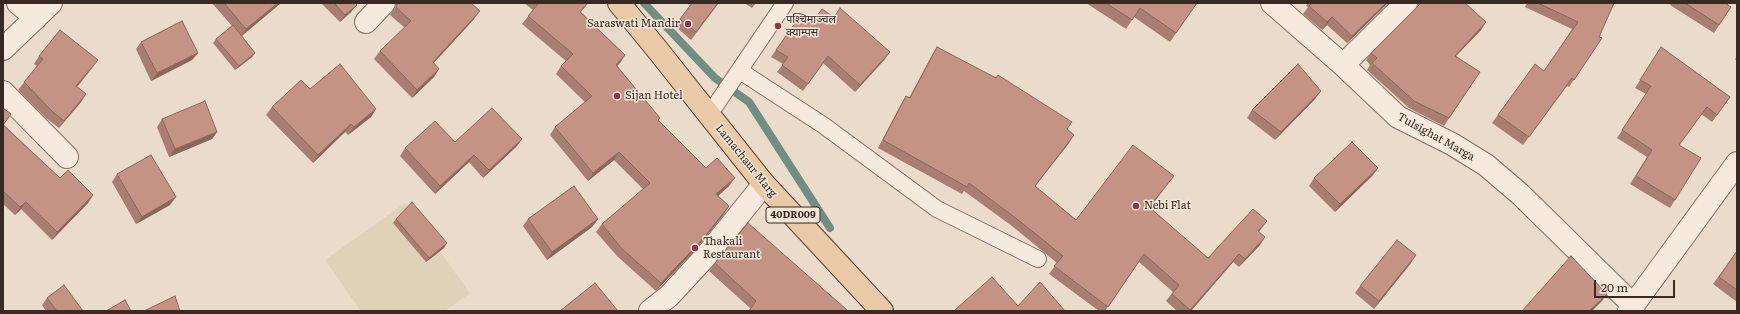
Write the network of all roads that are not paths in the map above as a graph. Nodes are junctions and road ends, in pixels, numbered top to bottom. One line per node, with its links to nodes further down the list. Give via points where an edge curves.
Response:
1 (18, 3): 7 (street)
2 (384, 3): 8 (street)
3 (618, 3): 13 (main road, Lamachaur Marg / 40DR009)
4 (784, 3): 11 (lane)
5 (1272, 3): 10 (street, Tulsighat Marga)
6 (1406, 3): 10 (street)
7 (44, 11): 9 (street)
8 (366, 22)
9 (3, 49)
10 (1343, 65): 18 (street, Tulsighat Marga, via 1398,117 1452,144 1479,161 1520,194)
11 (740, 71): 13 (lane); 17 (lane, via 822,125 937,209)
12 (3, 92): 14 (street)
13 (709, 115): 16 (main road, Lamachaur Marg / 40DR009)
14 (67, 157)
15 (1735, 171): 18 (street, Tulsighat Marga)
16 (764, 184): 19 (street, via 706,256 669,296); 20 (main road, Lamachaur Marg / 40DR009)
17 (1038, 259)
18 (1631, 308)
19 (650, 311)
20 (882, 311)

